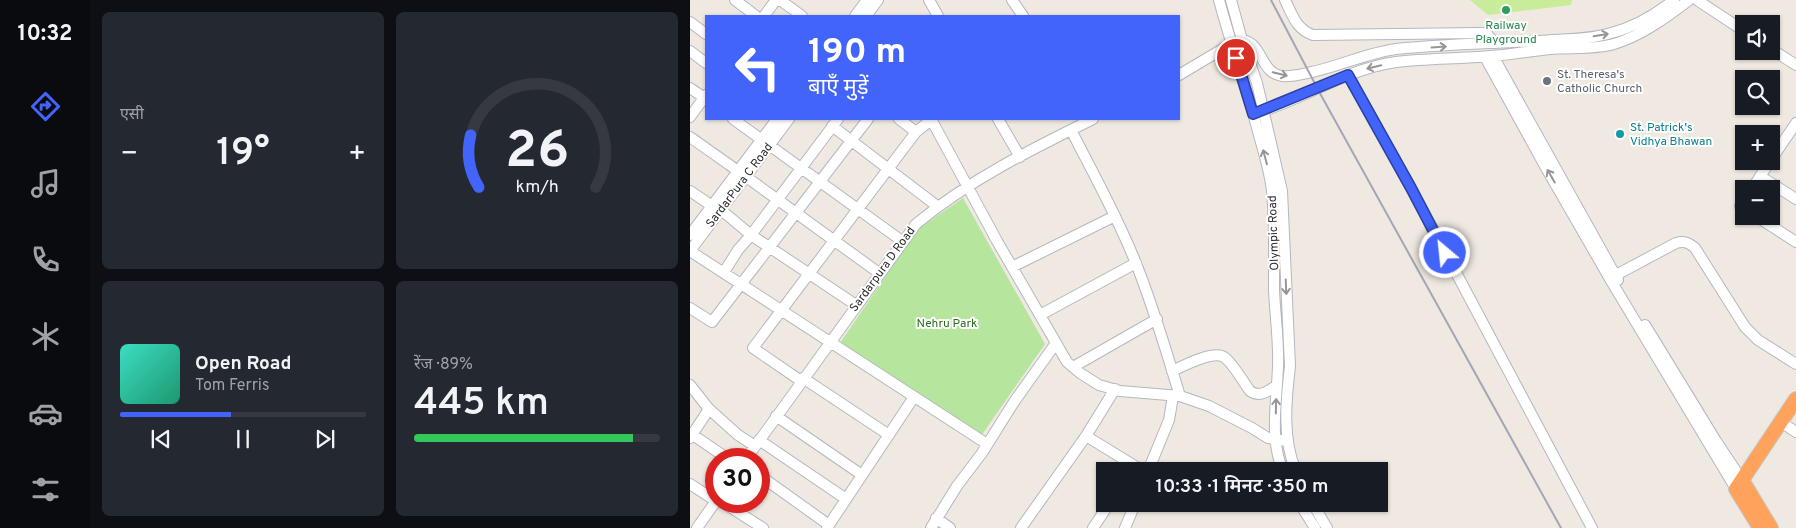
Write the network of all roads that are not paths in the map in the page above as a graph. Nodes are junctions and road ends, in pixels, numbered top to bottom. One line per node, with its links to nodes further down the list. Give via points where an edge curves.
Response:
1 (735, 0): 14 (street)
2 (776, 0): 15 (street)
3 (780, 0): 16 (street)
4 (878, 0): 13 (street)
5 (928, 0): 17 (street)
6 (1012, 0): 18 (street)
7 (1219, 0): 24 (street, Olympic Road)
8 (1231, 0): 22 (street, Olympic Road)
9 (1285, 0): 23 (street, via 1297,25 1313,36 1481,33)
10 (1674, 0): 23 (street, one-way to 10, via 1576,39 1611,33 1645,20)
11 (1689, 0): 26 (street, via 1646,29 1613,44)
12 (1697, 0): 20 (street)
13 (865, 9)
14 (755, 15)
15 (765, 15)
16 (801, 15)
17 (937, 15)
18 (1022, 15)
19 (690, 22): 21 (street)
20 (1735, 25)
21 (705, 33)
22 (1242, 40): 23 (street, one-way to 23, via 1252,44 1272,72 1291,76 1326,70 1362,56 1396,49); 24 (street); 36 (street, Olympic Road)
23 (1501, 43): 26 (street)
24 (1231, 44): 31 (street); 37 (street, Olympic Road)
25 (690, 51): 29 (street)
26 (1506, 54): 28 (street)
27 (1780, 55): 30 (street)
28 (1489, 56): 32 (street, one-way to 32, via 1395,62); 87 (street); 126 (street, one-way to 28, via 1610,279 1545,166)
29 (705, 62)
30 (1796, 65)
31 (1180, 74)
32 (1348, 75): 36 (street); 145 (street)
33 (690, 88): 34 (street)
34 (705, 96)
35 (705, 98): 38 (street)
36 (1264, 111): 37 (street); 62 (street, Olympic Road)
37 (1253, 114): 62 (street, Olympic Road, one-way to 37)
38 (690, 116)
39 (734, 120): 54 (street)
40 (777, 120): 54 (street, SardarPura C Road)
41 (788, 120): 54 (street, SardarPura C Road)
42 (867, 120): 53 (street)
43 (899, 120): 51 (street)
44 (930, 120): 51 (street)
45 (932, 120): 65 (street)
46 (999, 120): 56 (street)
47 (1091, 120): 50 (street, Sardarpura D Road)
48 (835, 123): 53 (street); 57 (street)
49 (1796, 123): 55 (street)
50 (1071, 130): 56 (street, Sardarpura D Road); 73 (street)
51 (916, 132): 58 (street)
52 (690, 136): 60 (street)
53 (851, 141): 58 (street); 64 (street)
54 (766, 142): 57 (street); 60 (street, SardarPura C Road)
55 (1780, 147)
56 (1020, 157): 65 (street, Sardarpura D Road)
57 (802, 168): 64 (street); 68 (street)
58 (888, 168): 69 (street); 71 (street)
59 (1764, 170): 61 (street)
60 (742, 173): 68 (street); 70 (street, SardarPura C Road)
61 (1760, 176): 63 (street); 67 (street)
62 (1274, 178): 101 (street, Olympic Road); 114 (street, Olympic Road, one-way to 114, via 1282,191 1284,218 1290,366)
63 (1758, 180)
64 (821, 182): 71 (street); 72 (street)
65 (967, 186): 69 (street, Sardarpura D Road); 83 (street)
66 (690, 190): 70 (street)
67 (1796, 199)
68 (778, 200): 72 (street); 75 (street)
69 (938, 206): 78 (street, Sardarpura D Road)
70 (716, 208): 75 (street); 76 (street, SardarPura C Road); 81 (street, SardarPura C Road)
71 (858, 209): 77 (street); 78 (street)
72 (796, 213): 77 (street); 80 (street)
73 (1115, 216): 82 (street); 83 (street)
74 (1770, 225): 79 (street)
75 (752, 235): 80 (street); 84 (street)
76 (690, 236)
77 (834, 240): 85 (street); 86 (street)
78 (902, 241): 86 (street, Sardarpura D Road)
79 (1796, 242)
80 (770, 246): 85 (street); 88 (street)
81 (690, 251): 84 (street)
82 (1136, 263): 92 (street); 93 (street)
83 (1012, 267): 92 (street)
84 (724, 272): 88 (street)
85 (810, 272): 89 (street); 91 (street)
86 (879, 273): 89 (street, Sardarpura D Road)
87 (1616, 275): 96 (street, via 1676,243 1688,242 1751,334); 126 (street)
88 (742, 283): 90 (street, via 712,322); 91 (street)
89 (856, 305): 94 (street, Sardarpura D Road)
90 (690, 308)
91 (780, 309): 94 (street); 99 (street, via 752,348)
92 (1040, 315): 95 (street)
93 (1157, 319): 97 (street); 98 (street)
94 (830, 341): 99 (street, Sardarpura D Road); 104 (street)
95 (1056, 343): 97 (street); 116 (street)
96 (1796, 364)
97 (1073, 366): 102 (street, via 1099,384)
98 (1172, 371): 101 (street, via 1207,356 1220,356 1228,361 1250,392 1264,394); 103 (street)
99 (802, 380): 108 (street, Sardarpura D Road); 111 (street)
100 (690, 385): 106 (street)
101 (1276, 386): 113 (street, Olympic Road, one-way to 101)
102 (1115, 389): 103 (street); 112 (street)
103 (1176, 396): 113 (street, via 1209,406); 120 (street)
104 (914, 397): 111 (street); 116 (street)
105 (1796, 399): 126 (highway)
106 (709, 409): 110 (street); 115 (street, via 738,435)
107 (1796, 413): 109 (highway)
108 (776, 416): 115 (street, Sardarpura D Road); 123 (street)
109 (1792, 429): 126 (highway)
110 (691, 435): 117 (street)
111 (889, 435): 123 (street)
112 (1086, 436): 119 (street); 140 (street)
113 (1275, 440): 114 (street); 121 (street, Olympic Road)
114 (1287, 441): 122 (street, Olympic Road)
115 (757, 443): 118 (street, Sardarpura D Road); 128 (street)
116 (987, 444): 135 (street)
117 (711, 448)
118 (754, 448)
119 (1124, 462)
120 (1152, 462)
121 (1279, 462)
122 (1293, 462)
123 (862, 474): 128 (street)
124 (770, 483): 136 (street)
125 (690, 484): 127 (street)
126 (1742, 489): 146 (highway); 147 (highway)
127 (705, 494)
128 (846, 499): 136 (street)
129 (1104, 512): 141 (street)
130 (1132, 512): 142 (street)
131 (1305, 512): 143 (street)
132 (1318, 512): 144 (street)
133 (708, 513): 137 (street)
134 (739, 513): 138 (street)
135 (933, 523): 139 (street)
136 (828, 526)
137 (697, 528)
138 (763, 528)
139 (950, 528)
140 (1021, 528)
141 (1093, 528)
142 (1125, 528)
143 (1315, 528)
144 (1327, 528)
145 (1592, 528)
146 (1760, 528)
147 (1771, 528)

